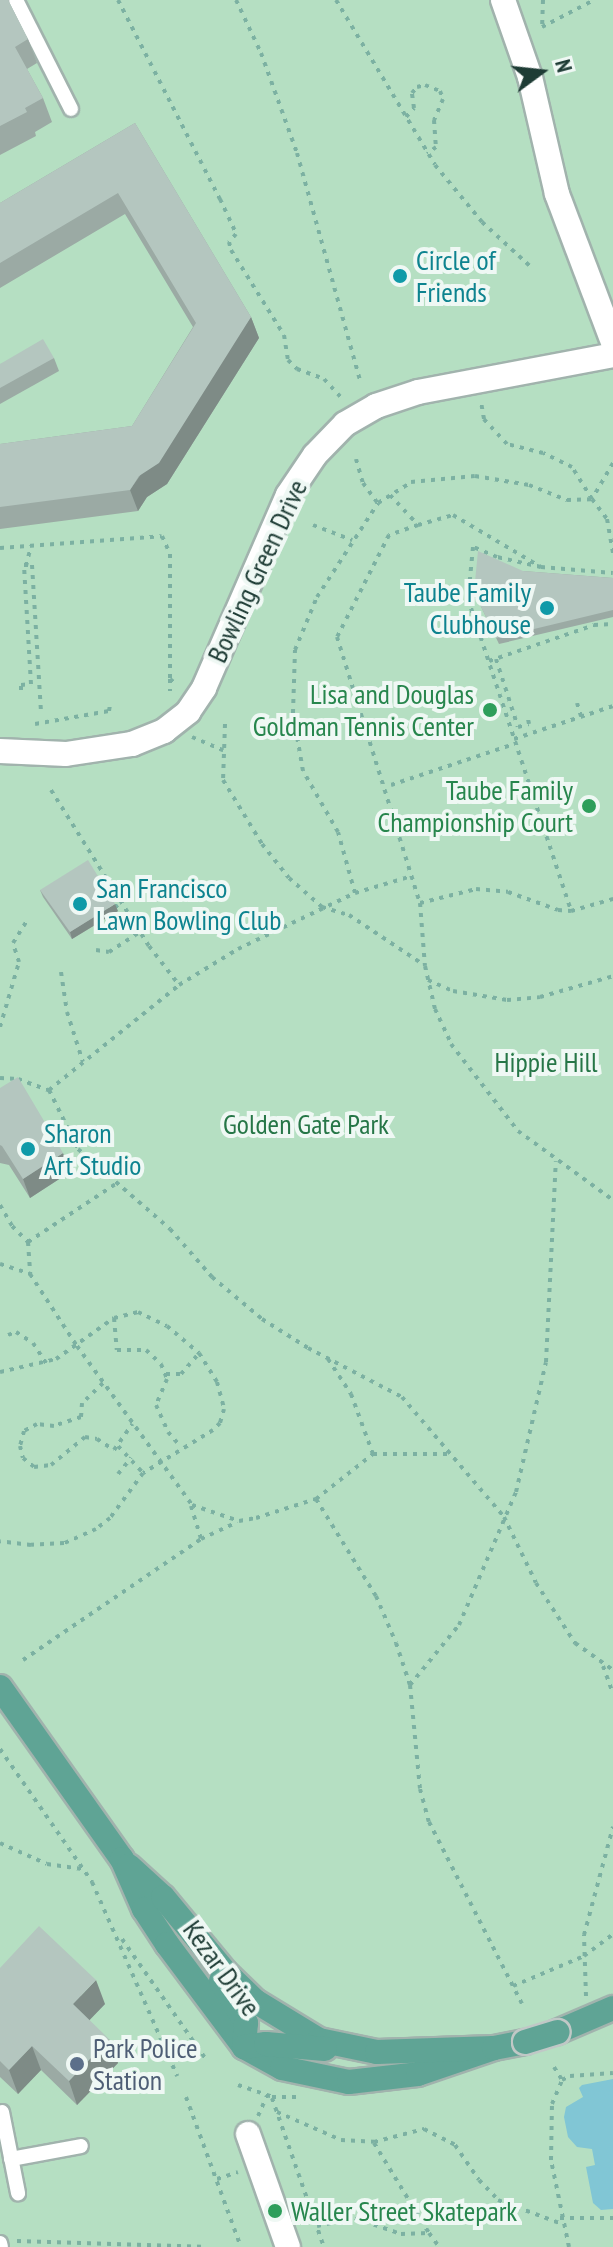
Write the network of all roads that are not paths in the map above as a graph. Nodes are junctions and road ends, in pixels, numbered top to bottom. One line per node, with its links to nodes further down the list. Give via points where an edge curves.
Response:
1 (16, 0): 3 (lane)
2 (503, 0): 4 (street, via 530,77 557,194)
3 (71, 109)
4 (613, 342)
5 (613, 355): 6 (street, Bowling Green Drive, via 477,380 376,406 332,435 288,495 204,688 176,722 149,739 90,752)
6 (0, 751)
7 (0, 1687): 8 (main road, Kezar Drive)
8 (122, 1859): 9 (main road, Kezar Drive, via 163,1897); 11 (main road, Kezar Drive, via 159,1932)
9 (191, 1933): 11 (main road, via 246,2023); 13 (main road, Kezar Drive, via 271,2013 319,2040)
10 (613, 2008): 12 (main road, Kezar Drive, bridge, via 557,2032)
11 (244, 2047): 12 (main road, Kezar Drive, via 282,2068 349,2082 418,2074); 13 (main road)
12 (494, 2048): 13 (main road, Kezar Drive)
13 (358, 2051)
14 (2, 2112): 17 (lane)
15 (248, 2134): 19 (street)
16 (81, 2146): 17 (lane)
17 (11, 2159): 18 (lane)
18 (18, 2193)
19 (288, 2247)

